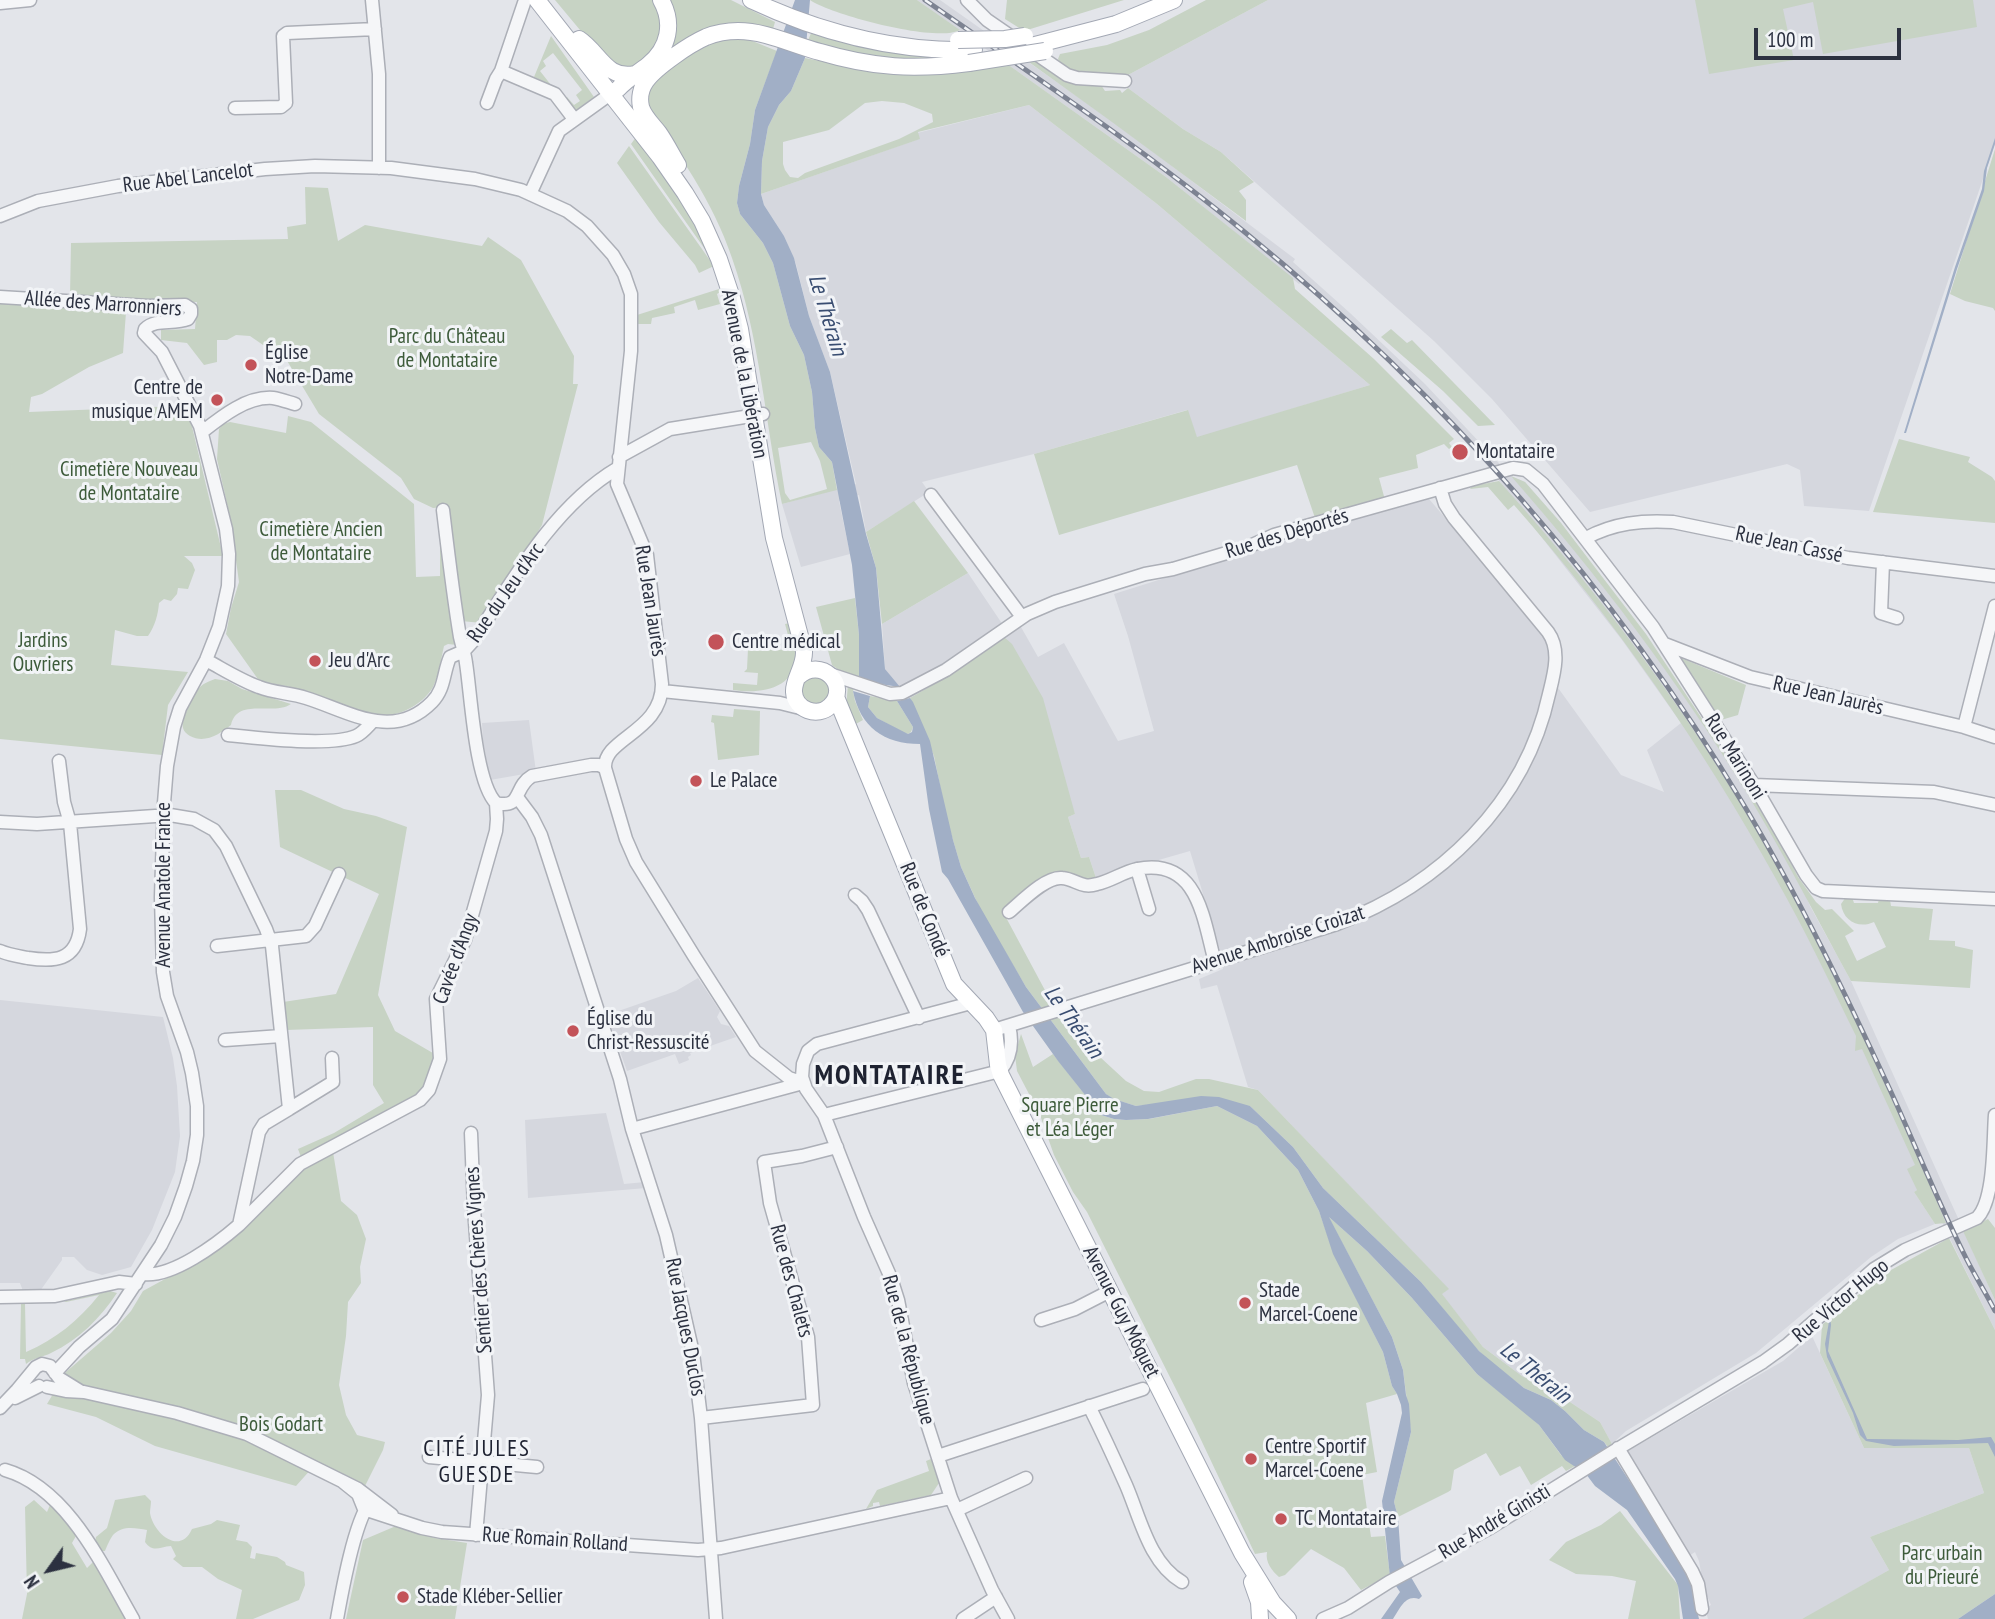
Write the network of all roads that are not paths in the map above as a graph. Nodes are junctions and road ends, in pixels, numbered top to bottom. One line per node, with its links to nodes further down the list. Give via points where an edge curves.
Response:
1 (30, 0): 10 (street)
2 (372, 0): 13 (street)
3 (548, 0): 14 (main road, Avenue de la Libération)
4 (661, 0): 18 (main road, via 669,22 665,43)
5 (751, 0): 11 (main road)
6 (967, 0): 19 (street, via 1067,75)
7 (1149, 0): 15 (main road)
8 (1174, 0): 15 (main road, via 1125,21)
9 (530, 1): 17 (street); 20 (main road, Avenue de la Libération)
10 (0, 3)
11 (771, 4): 12 (main road, via 800,21)
12 (829, 25): 15 (main road, bridge, via 901,36); 16 (main road, via 896,46)
13 (375, 29): 22 (street, via 287,33 283,36 285,103 281,107); 25 (street)
14 (579, 39): 18 (main road, via 613,73); 20 (main road, Avenue de la Libération)
15 (1035, 44): 16 (main road)
16 (971, 57): 18 (main road, via 926,67 888,67 737,31 712,35)
17 (501, 71): 21 (street); 23 (street, via 555,94)
18 (641, 77): 20 (main road, via 630,90); 24 (main road, via 641,107)
19 (1125, 81)
20 (614, 91): 23 (street); 24 (main road, Avenue de la Libération); 28 (main road, Avenue de la Libération, via 680,184)
21 (487, 103)
22 (235, 108)
23 (574, 119): 26 (street, via 557,134)
24 (678, 165): 28 (main road, Avenue de la Libération, via 707,212)
25 (379, 168): 26 (street, Rue Jean Jaurès, via 475,179); 27 (street, Rue Abel Lancelot, via 303,166 171,179 64,195)
26 (530, 194): 34 (street, Rue Jean Jaurès, via 568,211 587,226 613,255 630,288 631,351)
27 (0, 216)
28 (727, 268): 32 (main road, Avenue de la Libération, via 749,329)
29 (0, 297): 30 (street, Allée des Marronniers, via 188,306 188,319 151,324 144,333 162,352)
30 (187, 400): 33 (street, Avenue Anatole France)
31 (295, 404): 33 (street, via 272,398 253,401)
32 (758, 415): 34 (street, Rue du Jeu d'Arc, via 670,429); 47 (main road, Avenue de la Libération, via 787,558 811,643); 48 (main road, Avenue de la Libération, via 774,538 804,651)
33 (202, 432): 46 (street, Avenue Anatole France, via 230,563 221,618)
34 (619, 462): 45 (street, Rue du Jeu d'Arc, via 577,499 528,557); 50 (street, Rue Jean Jaurès, via 618,488 647,555)
35 (1440, 488): 38 (street, Rue des Déportés, via 1521,468 1539,480); 42 (street, Rue des Déportés, via 1099,588); 78 (street, Avenue Ambroise Croizat, via 1454,518 1555,643 1548,699 1525,761 1481,827 1414,885 1337,924)
36 (931, 495): 42 (street)
37 (443, 510): 45 (street)
38 (1586, 538): 39 (street, Rue Jean Cassé, via 1624,524 1665,521); 44 (street, Rue des Déportés)
39 (1883, 562): 40 (street, Rue Jean Cassé); 43 (street, via 1881,613)
40 (1995, 576)
41 (1995, 606): 56 (street)
42 (1022, 617): 49 (street, Rue des Déportés, via 908,691 893,695)
43 (1897, 618)
44 (1664, 643): 56 (street, Rue Jean Jaurès, via 1750,677); 62 (street, Rue Marinoni)
45 (464, 651): 55 (street, Rue du Jeu d'Arc, via 450,657 441,689 426,708 406,718); 64 (street, via 482,770)
46 (206, 660): 55 (street, Rue du Jeu d'Arc, via 257,687 305,697); 66 (street, Avenue Anatole France, via 176,720)
47 (828, 673): 48 (main road, via 812,669); 49 (street, Rue des Déportés); 51 (main road)
48 (796, 681): 52 (street, via 778,695); 53 (main road, via 795,697)
49 (856, 684): 51 (street, via 844,685)
50 (662, 691): 52 (street); 61 (street, via 650,718 610,752)
51 (836, 694): 54 (main road, via 832,705); 59 (main road, Rue de Condé)
52 (755, 701): 53 (street)
53 (804, 709): 54 (main road)
54 (822, 711): 59 (main road, Rue de Condé, via 837,718)
55 (373, 721): 57 (street, via 358,735 345,738 303,741)
56 (1964, 727): 58 (street, Rue Jean Jaurès)
57 (228, 735)
58 (1995, 737)
59 (855, 742): 79 (main road, Rue de Condé, via 951,977)
60 (59, 761): 68 (street)
61 (605, 768): 63 (street, via 591,765 532,776); 86 (street, via 636,862 694,956 755,1051 789,1078)
62 (1754, 785): 65 (street, via 1934,792); 72 (street, Rue Marinoni, via 1816,888)
63 (517, 797): 64 (street, via 509,804); 90 (street, Rue Jacques Duclos, via 541,835)
64 (496, 803): 93 (street, Cavée d'Angy, via 496,831 477,901 436,999 440,1059 427,1093 300,1164)
65 (1995, 805)
66 (163, 815): 68 (street); 75 (street, via 194,819 218,834); 94 (street, Avenue Anatole France, via 164,980 192,1073 197,1135 179,1208)
67 (0, 822): 68 (street)
68 (71, 823): 77 (street, via 80,929 76,943 56,959)
69 (1137, 869): 73 (street); 74 (street, via 1091,885 1051,879); 78 (street, via 1167,869 1186,880 1195,894)
70 (339, 874): 75 (street, via 310,933)
71 (855, 895): 80 (street, via 868,910)
72 (1995, 898)
73 (1149, 909)
74 (1009, 912)
75 (271, 941): 76 (street); 82 (street)
76 (217, 946)
77 (0, 951)
78 (1215, 962): 81 (street, Avenue Ambroise Croizat)
79 (971, 1003): 80 (street); 81 (main road, Rue de Condé)
80 (919, 1018): 86 (street, via 814,1046 804,1059)
81 (1001, 1028): 85 (main road)
82 (281, 1036): 83 (street); 87 (street)
83 (225, 1040)
84 (332, 1058): 87 (street, via 334,1082)
85 (1000, 1071): 88 (street); 95 (main road, Avenue Guy Môquet)
86 (804, 1083): 88 (street, Rue de la République); 90 (street)
87 (289, 1109): 93 (street, via 259,1132)
88 (824, 1115): 92 (street, Rue de la République)
89 (1995, 1115): 107 (street, Rue Victor Hugo, via 1989,1196 1980,1215 1881,1264 1763,1362)
90 (632, 1129): 106 (street, Rue Jacques Duclos, via 668,1245 693,1353)
91 (471, 1133): 110 (street, Sentier des Chères Vignes, via 488,1387)
92 (837, 1147): 106 (street, Rue des Chalets, via 764,1162 768,1197 808,1336 813,1405); 108 (street, Rue de la République, via 893,1284 914,1383)
93 (239, 1225): 94 (street, Cavée d'Angy, via 183,1263)
94 (140, 1279): 96 (street, Cavée d'Angy, via 65,1295); 98 (street, Avenue Anatole France, via 107,1324)
95 (1110, 1291): 97 (street); 119 (main road, Avenue Guy Môquet)
96 (0, 1297)
97 (1041, 1321)
98 (79, 1347): 99 (street, Avenue Anatole France); 100 (street, Avenue Anatole France)
99 (38, 1368): 100 (street, via 50,1366); 101 (street, via 33,1380); 104 (street, Avenue Anatole France)
100 (55, 1374): 101 (street, via 52,1383); 103 (street)
101 (43, 1386): 103 (street); 104 (street, Avenue Anatole France)
102 (1143, 1389): 105 (street)
103 (84, 1392): 115 (street, Rue Romain Rolland, via 236,1430 343,1482)
104 (3, 1405)
105 (1089, 1406): 108 (street); 120 (street, via 1150,1545)
106 (701, 1418): 118 (street, Rue Jacques Duclos)
107 (1616, 1450): 122 (street, via 1692,1571); 123 (street, Rue André Ginisti)
108 (938, 1456): 114 (street, Rue de la République)
109 (429, 1457): 110 (street)
110 (483, 1462): 111 (street); 117 (street)
111 (537, 1467)
112 (5, 1470): 124 (street, via 34,1483 72,1520)
113 (1026, 1478): 116 (street)
114 (951, 1497): 116 (street, Rue de la République); 118 (street, Rue Romain Rolland)
115 (368, 1504): 117 (street, Rue Romain Rolland, via 429,1530); 125 (street)
116 (957, 1510): 121 (street, Rue de la République)
117 (476, 1535): 118 (street, Rue Romain Rolland)
118 (710, 1550): 126 (street, Rue Jacques Duclos)
119 (1242, 1553): 129 (main road, Avenue Guy Môquet); 131 (main road, Avenue Guy Môquet)
120 (1182, 1582)
121 (996, 1597): 127 (street); 128 (street, Rue de la République)
122 (1702, 1609)
123 (1334, 1616): 132 (street)
124 (133, 1619)
125 (337, 1619)
126 (716, 1619)
127 (963, 1619)
128 (1008, 1619)
129 (1260, 1619)
130 (1273, 1619): 131 (main road)
131 (1288, 1619)
132 (1323, 1619)

